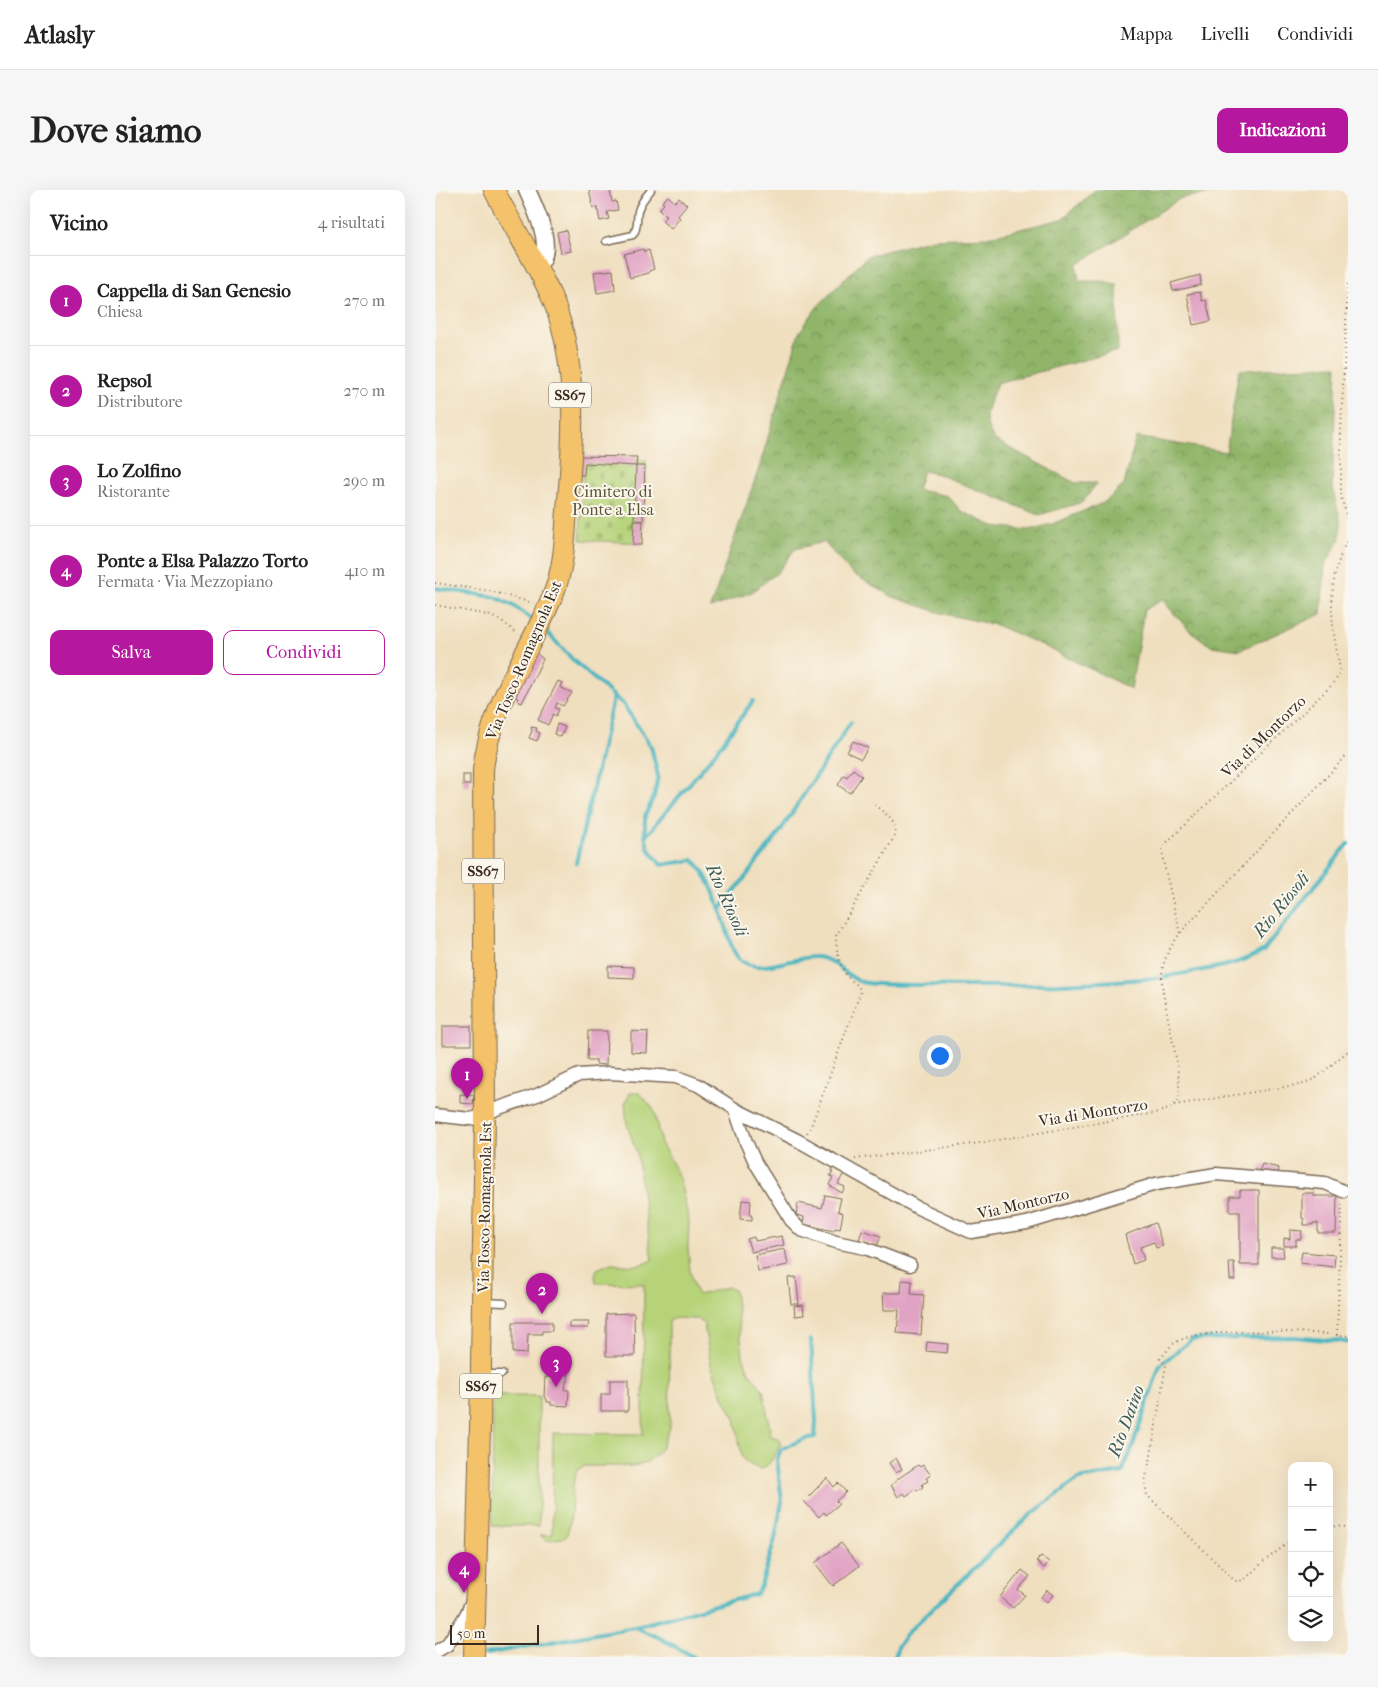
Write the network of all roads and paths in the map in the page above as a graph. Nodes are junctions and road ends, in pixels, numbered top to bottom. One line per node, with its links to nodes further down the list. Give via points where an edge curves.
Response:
1 (494, 190): 5 (main road, Via Tosco-Romagnola Est / SS67)
2 (527, 190): 5 (street, via 545,243 544,257)
3 (651, 190): 4 (lane, via 640,204 633,235)
4 (606, 242)
5 (537, 267): 11 (main road, Via Tosco-Romagnola Est / SS67, via 561,322 568,360 571,412 565,542 560,571)
6 (1348, 284): 7 (path, via 1341,428 1341,497)
7 (1348, 520)
8 (1348, 539): 15 (path, Via di Montorzo, via 1333,578 1331,611 1340,669 1338,676 1162,847)
9 (435, 583): 11 (path, via 490,591)
10 (435, 605): 12 (path, via 488,615)
11 (546, 609): 12 (main road, Via Tosco-Romagnola Est / SS67)
12 (531, 640): 20 (main road, Via Tosco-Romagnola Est / SS67, via 493,724 483,770)
13 (1348, 754): 15 (path)
14 (871, 802): 21 (path, via 893,821 895,836 836,936 839,958 847,975 861,991 810,1129)
15 (1180, 933): 17 (path, via 1167,954 1162,975 1180,1083 1179,1100)
16 (1348, 1051): 17 (path, Via di Montorzo, via 1316,1078 1303,1084)
17 (1174, 1104): 22 (path, Via di Montorzo, via 1155,1113 980,1143)
18 (735, 1109): 20 (street, Via Montorzo, via 698,1085 676,1077 609,1073 579,1075); 21 (street, Via Montorzo); 24 (street, via 755,1162 791,1220 801,1230)
19 (435, 1115): 20 (street, via 470,1119)
20 (485, 1116): 25 (main road, Via Tosco-Romagnola Est / SS67)
21 (797, 1140): 22 (street, Via Montorzo)
22 (835, 1161): 23 (street, Via Montorzo, via 917,1208 971,1232 1027,1222 1157,1184 1216,1174 1325,1183)
23 (1343, 1191): 27 (path)
24 (911, 1265)
25 (482, 1302): 26 (lane); 29 (main road, Via Tosco-Romagnola Est / SS67)
26 (503, 1303)
27 (1337, 1335): 28 (path); 33 (path, via 1273,1332 1199,1334 1175,1342 1160,1359 1166,1365 1145,1481 1147,1495 1235,1581 1245,1579)
28 (1348, 1336)
29 (481, 1374): 30 (lane); 34 (main road, Via Tosco-Romagnola Est / SS67)
30 (502, 1374)
31 (1333, 1526): 32 (path)
32 (1348, 1527)
33 (1288, 1543)
34 (476, 1591): 35 (street, via 447,1645); 36 (main road, Via Tosco-Romagnola Est / SS67)
35 (435, 1652)
36 (474, 1657)

